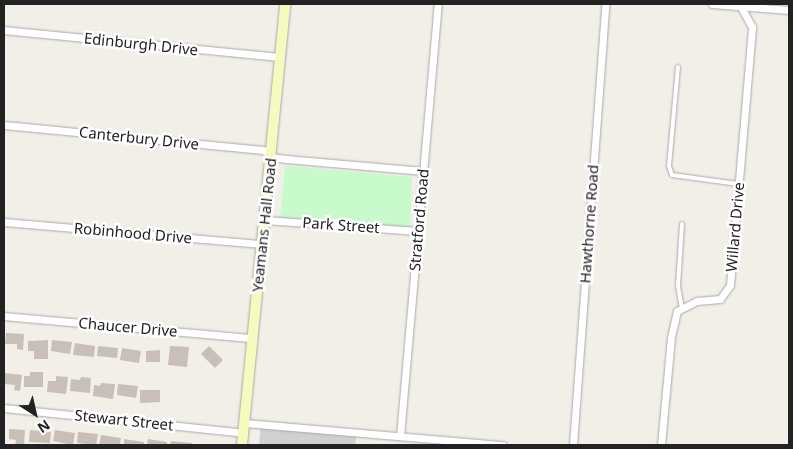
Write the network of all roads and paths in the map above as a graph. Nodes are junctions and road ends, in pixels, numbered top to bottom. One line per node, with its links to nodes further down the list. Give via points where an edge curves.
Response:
1 (285, 4): 8 (street, Yeamans Hall Road)
2 (438, 4): 12 (street, Stratford Road)
3 (605, 4): 27 (street, Hawthorne Road)
4 (712, 4): 5 (street)
5 (739, 5): 6 (street); 13 (street, Willard Drive, via 752,27)
6 (789, 10)
7 (4, 30): 8 (street, Edinburgh Drive)
8 (279, 57): 11 (street, Yeamans Hall Road)
9 (678, 67): 13 (lane, via 669,166 672,175)
10 (4, 125): 11 (street, Canterbury Drive, via 263,150)
11 (272, 157): 12 (street); 14 (street, Yeamans Hall Road)
12 (423, 171): 17 (street, Stratford Road)
13 (738, 184): 19 (street, Willard Drive, via 730,285 720,299 697,301)
14 (265, 220): 17 (street, Park Street); 18 (street, Yeamans Hall Road)
15 (4, 222): 18 (street, Robinhood Drive)
16 (682, 224): 19 (lane, via 678,286)
17 (418, 231): 24 (street, Stratford Road)
18 (262, 244): 21 (street, Yeamans Hall Road)
19 (682, 309): 28 (street, via 677,311 671,337)
20 (4, 316): 21 (street, Chaucer Drive)
21 (252, 338): 23 (street, Yeamans Hall Road)
22 (4, 408): 23 (street, Stewart Street)
23 (244, 428): 24 (street, Stewart Street); 25 (street, Yeamans Hall Road)
24 (400, 436): 26 (street, Stewart Street)
25 (242, 445)
26 (503, 445)
27 (573, 445)
28 (661, 445)

